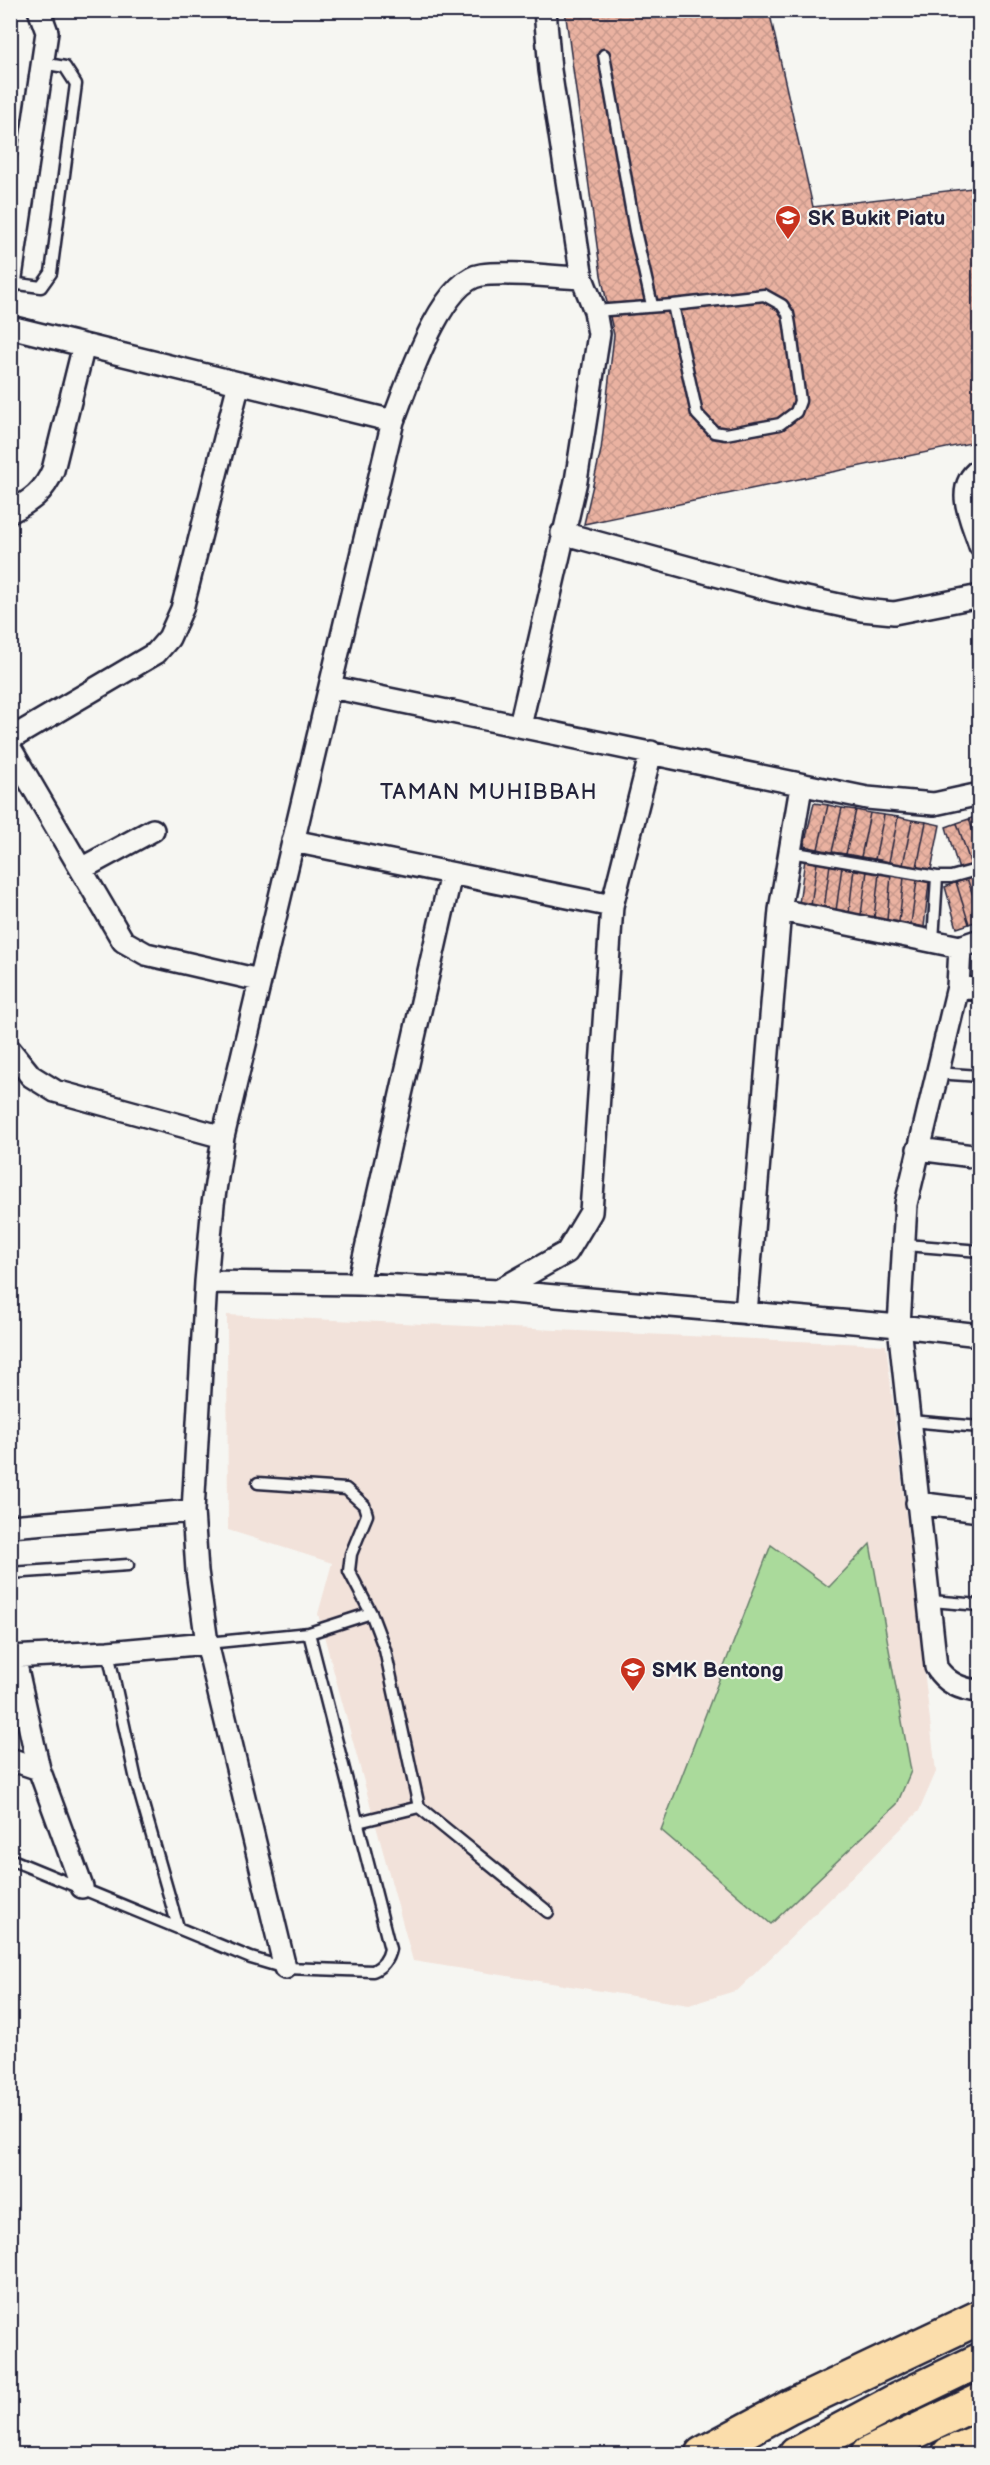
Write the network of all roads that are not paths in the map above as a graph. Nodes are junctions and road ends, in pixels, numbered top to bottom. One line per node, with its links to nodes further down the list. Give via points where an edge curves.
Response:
1 (39, 10): 4 (street, via 47,32)
2 (545, 10): 5 (street, via 550,70)
3 (604, 55): 7 (lane)
4 (42, 63): 6 (street); 6 (lane, via 65,67 76,84 51,273 40,287)
5 (582, 278): 9 (street); 13 (street, via 479,275 462,284 445,304)
6 (11, 284)
7 (652, 304): 8 (lane); 9 (lane)
8 (673, 305): 8 (lane, via 697,414 705,425 726,434 780,424 791,418 800,401 788,314 782,305 764,295)
9 (595, 310): 16 (street, via 599,334 596,366 576,481)
10 (10, 327): 11 (street)
11 (84, 345): 12 (street); 15 (street, via 48,483 38,496)
12 (239, 383): 13 (street); 21 (street, via 182,609 169,638 156,653)
13 (393, 421): 19 (street)
14 (980, 469): 17 (street, via 970,476 964,492)
15 (10, 512)
16 (562, 533): 18 (street, via 774,591 862,610 894,614); 20 (street)
17 (980, 546)
18 (980, 596)
19 (331, 687): 20 (street); 27 (street)
20 (520, 726): 23 (street)
21 (10, 739)
22 (10, 748): 30 (street)
23 (651, 752): 24 (street); 33 (street)
24 (801, 787): 25 (street, via 920,805); 28 (street)
25 (980, 794)
26 (153, 830): 30 (street)
27 (293, 841): 31 (street); 37 (street)
28 (790, 852): 32 (lane); 34 (street)
29 (980, 869): 32 (lane)
30 (81, 870): 37 (street, via 113,927 133,948)
31 (452, 874): 33 (street); 49 (street)
32 (937, 877): 35 (lane)
33 (612, 906): 50 (street, via 591,1212 567,1252)
34 (780, 910): 35 (street); 51 (street)
35 (933, 941): 36 (street)
36 (970, 943): 38 (street)
37 (259, 980): 43 (street)
38 (958, 987): 39 (street); 41 (street)
39 (980, 989)
40 (10, 1050): 43 (street, via 31,1076 55,1091)
41 (936, 1073): 42 (lane); 44 (street)
42 (980, 1076)
43 (223, 1137): 48 (street)
44 (918, 1149): 45 (street); 46 (street, via 906,1204)
45 (980, 1158)
46 (906, 1245): 47 (lane); 52 (street)
47 (980, 1251)
48 (206, 1282): 49 (street); 58 (street)
49 (358, 1284): 50 (street)
50 (498, 1291): 51 (street)
51 (746, 1312): 52 (street)
52 (899, 1326): 53 (street); 54 (street)
53 (980, 1335)
54 (910, 1421): 55 (lane); 57 (street)
55 (980, 1427)
56 (258, 1483): 65 (lane, via 345,1489 364,1505 367,1515 351,1554 349,1571)
57 (917, 1503): 59 (street); 63 (street)
58 (193, 1510): 60 (street); 67 (street)
59 (980, 1511)
60 (10, 1526)
61 (129, 1565): 62 (lane)
62 (10, 1573)
63 (931, 1601): 64 (lane); 70 (street, via 936,1667 954,1685)
64 (980, 1605)
65 (371, 1613): 66 (lane); 73 (lane, via 385,1650)
66 (309, 1633): 67 (lane); 74 (lane)
67 (207, 1643): 68 (street); 79 (street)
68 (108, 1652): 69 (street); 78 (lane, via 136,1780)
69 (12, 1657): 72 (street)
70 (980, 1691)
71 (10, 1759): 72 (street)
72 (39, 1769): 76 (street)
73 (419, 1808): 74 (lane); 77 (lane)
74 (358, 1822): 79 (lane, via 389,1956 373,1971)
75 (10, 1859): 76 (lane)
76 (82, 1887): 78 (lane)
77 (548, 1912)
78 (178, 1927): 79 (lane)
79 (285, 1968)
80 (980, 2317): 84 (highway, via 790,2407)
81 (980, 2360): 85 (highway)
82 (980, 2401): 86 (highway)
83 (980, 2441): 87 (highway)
84 (702, 2454)
85 (796, 2454)
86 (868, 2454)
87 (949, 2454)

